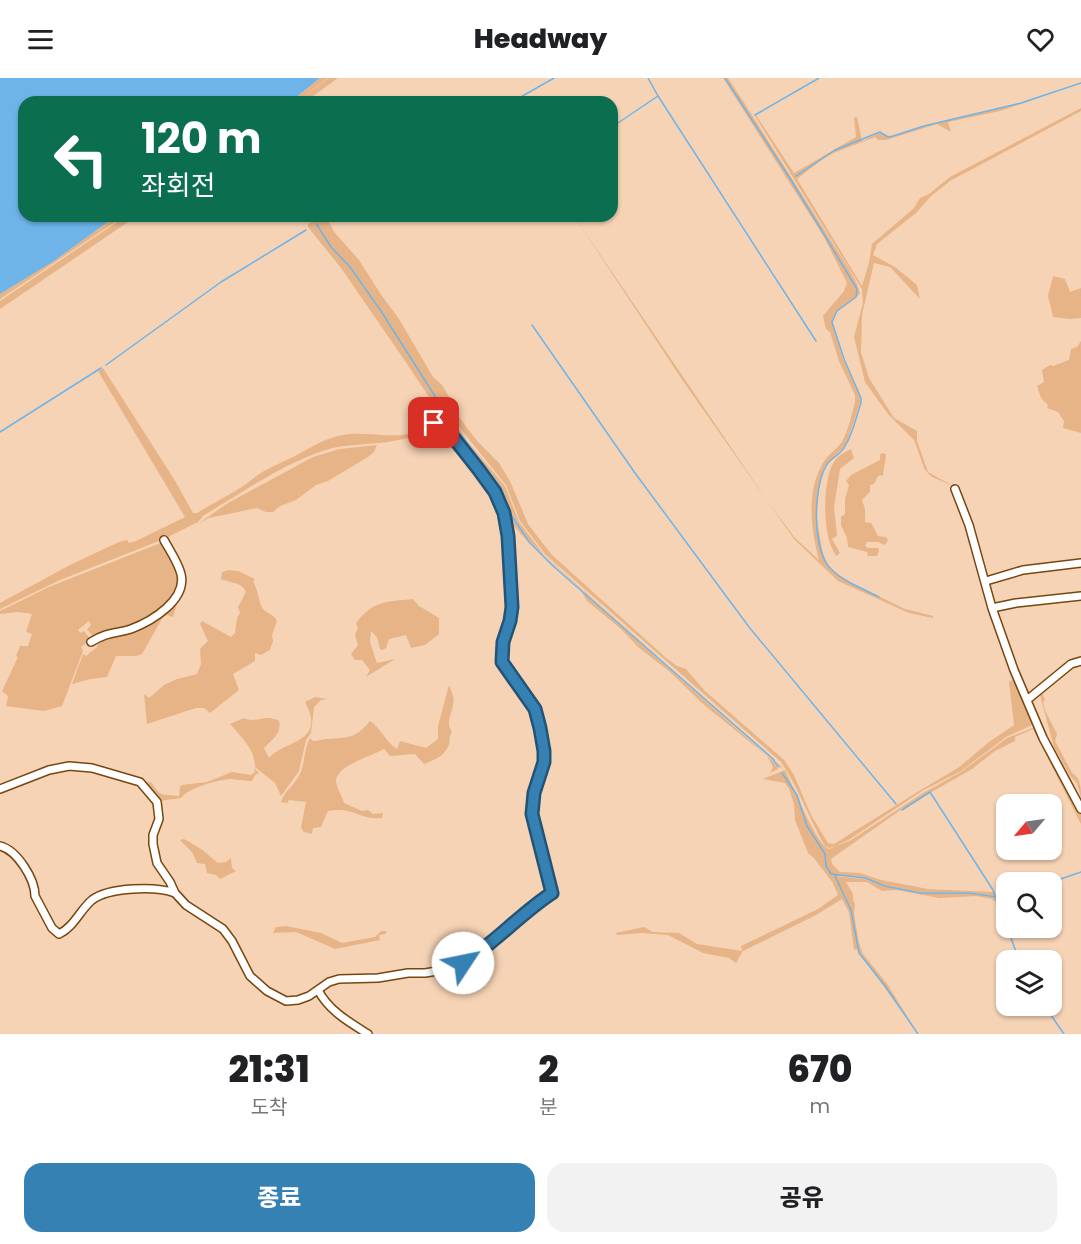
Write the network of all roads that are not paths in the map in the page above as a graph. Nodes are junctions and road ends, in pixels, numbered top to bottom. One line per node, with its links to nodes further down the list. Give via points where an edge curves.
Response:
1 (434, 423): 15 (street, via 453,437 479,470 504,513 512,607 502,662 535,709 540,728 544,762 532,814 552,893 463,963 425,973 339,979)
2 (955, 489): 5 (street)
3 (164, 540): 8 (street, via 181,572 182,583 174,600 141,624 104,634)
4 (1081, 563): 5 (street, via 1023,570)
5 (986, 581): 7 (street)
6 (1081, 596): 7 (street)
7 (992, 608): 10 (street)
8 (91, 642)
9 (1081, 661): 10 (street, via 1071,664)
10 (1027, 700): 12 (street)
11 (0, 789): 14 (street, via 69,766 92,768 140,782 157,802 159,819 153,844 157,863)
12 (1081, 809)
13 (0, 846): 14 (street, via 9,849 27,872 35,896 59,934 100,896 133,888)
14 (175, 893): 15 (street, via 223,929 250,976 267,991 286,1001)
15 (318, 990): 16 (street, via 350,1024)
16 (368, 1034)

